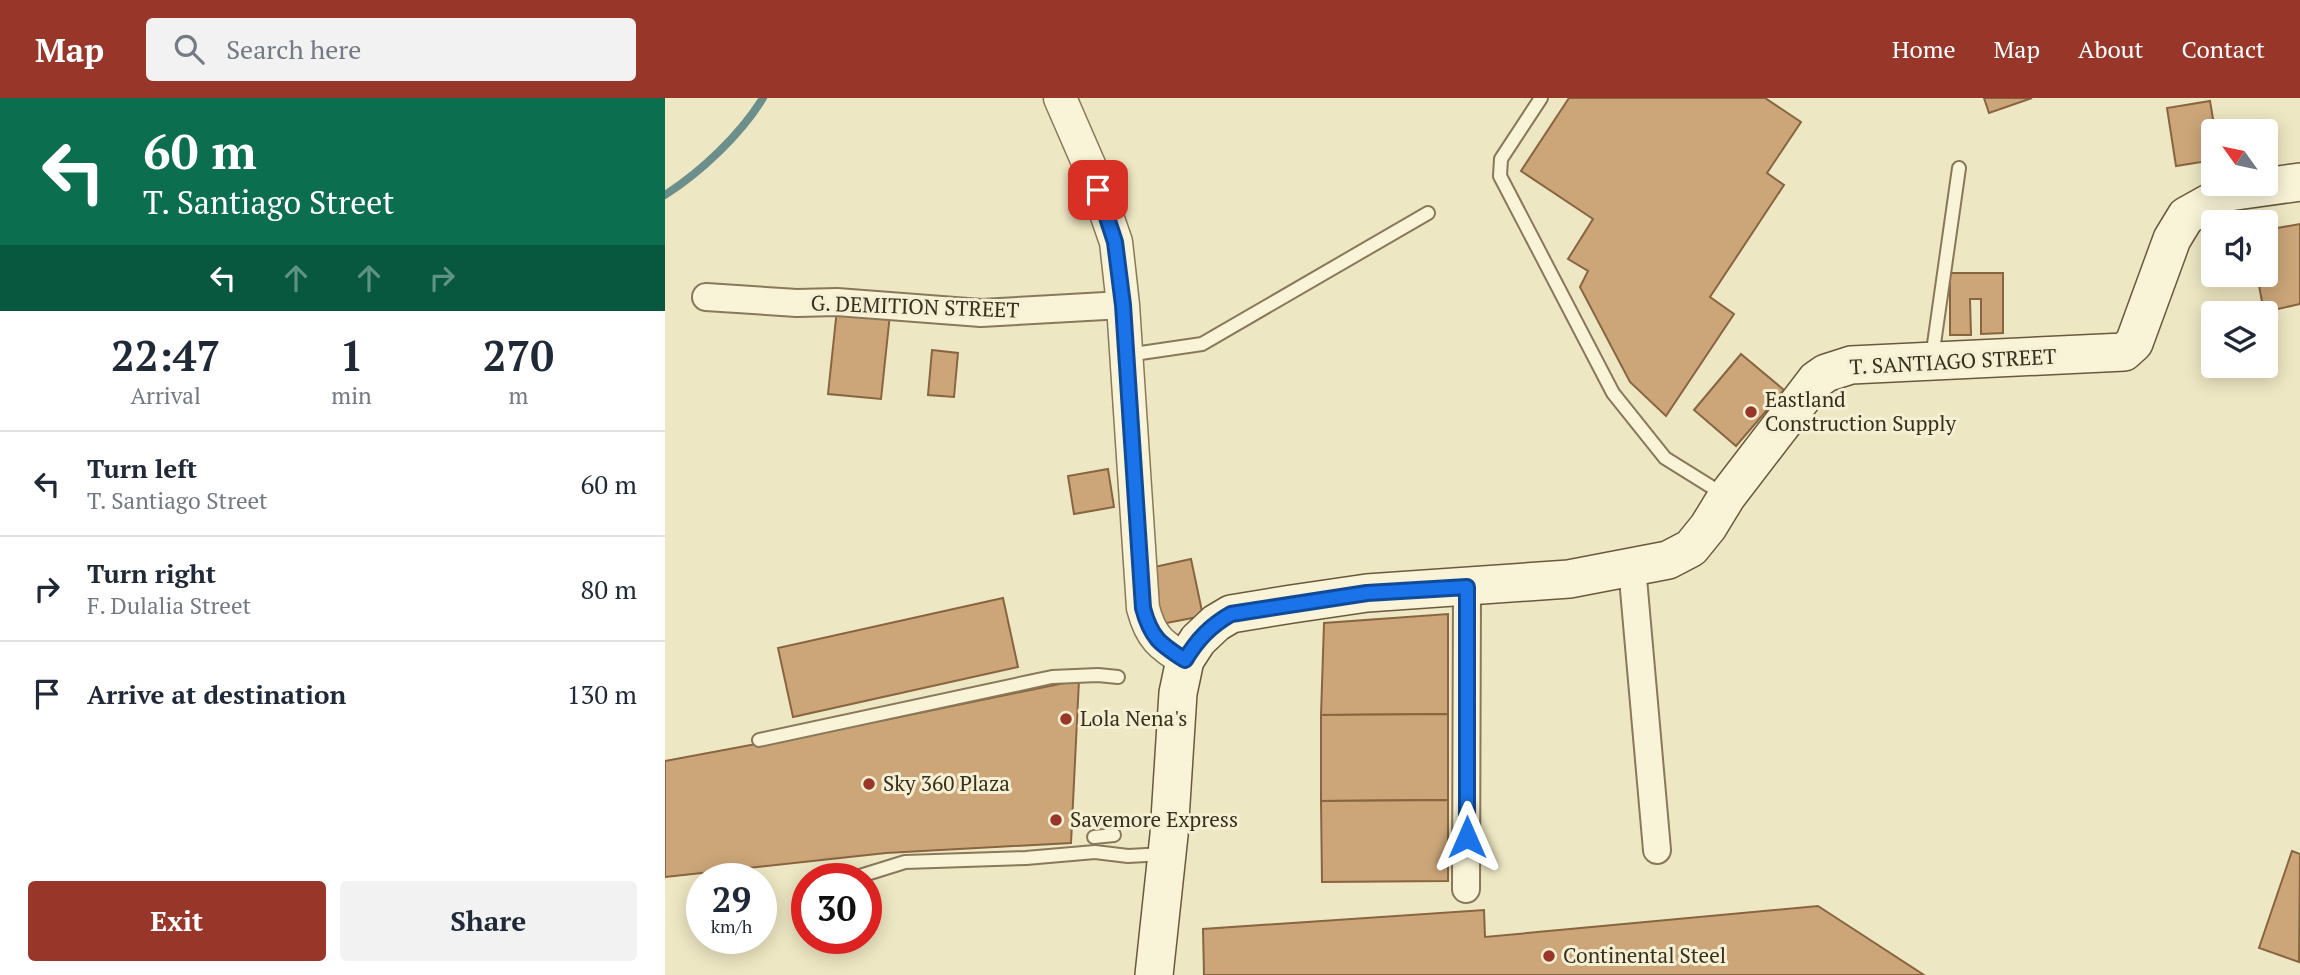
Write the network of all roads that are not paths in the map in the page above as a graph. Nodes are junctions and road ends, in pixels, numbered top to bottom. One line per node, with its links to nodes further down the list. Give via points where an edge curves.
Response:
1 (1060, 98): 7 (street, via 1115,242)
2 (1541, 98): 10 (lane, via 1501,159 1500,176 1613,393 1665,458)
3 (1959, 168): 9 (lane)
4 (2300, 182): 9 (main road, T. SANTIAGO STREET, via 2229,192 2186,216 2172,239 2134,343 2124,352)
5 (1428, 213): 8 (lane, via 1202,344)
6 (706, 297): 7 (street, G. DEMITION STREET, via 981,313)
7 (1123, 305): 8 (street)
8 (1127, 355): 13 (street, via 1143,608 1148,628 1160,645)
9 (1932, 361): 10 (main road, T. SANTIAGO STREET, via 1851,365 1826,373 1794,405)
10 (1727, 496): 11 (main road, T. SANTIAGO STREET, via 1691,548 1668,560)
11 (1632, 567): 12 (main road, T. SANTIAGO STREET, via 1569,579); 18 (street)
12 (1467, 587): 13 (main road, T. SANTIAGO STREET, via 1367,593 1231,614 1216,622); 21 (street)
13 (1185, 660): 19 (main road, T. SANTIAGO STREET, via 1178,693)
14 (1118, 677): 15 (lane, via 1052,677)
15 (759, 740)
16 (1114, 835): 17 (lane)
17 (1094, 837)
18 (1657, 850)
19 (1167, 853): 20 (lane, via 905,862); 22 (main road, T. SANTIAGO STREET)
20 (882, 869)
21 (1467, 889)
22 (1154, 975)

